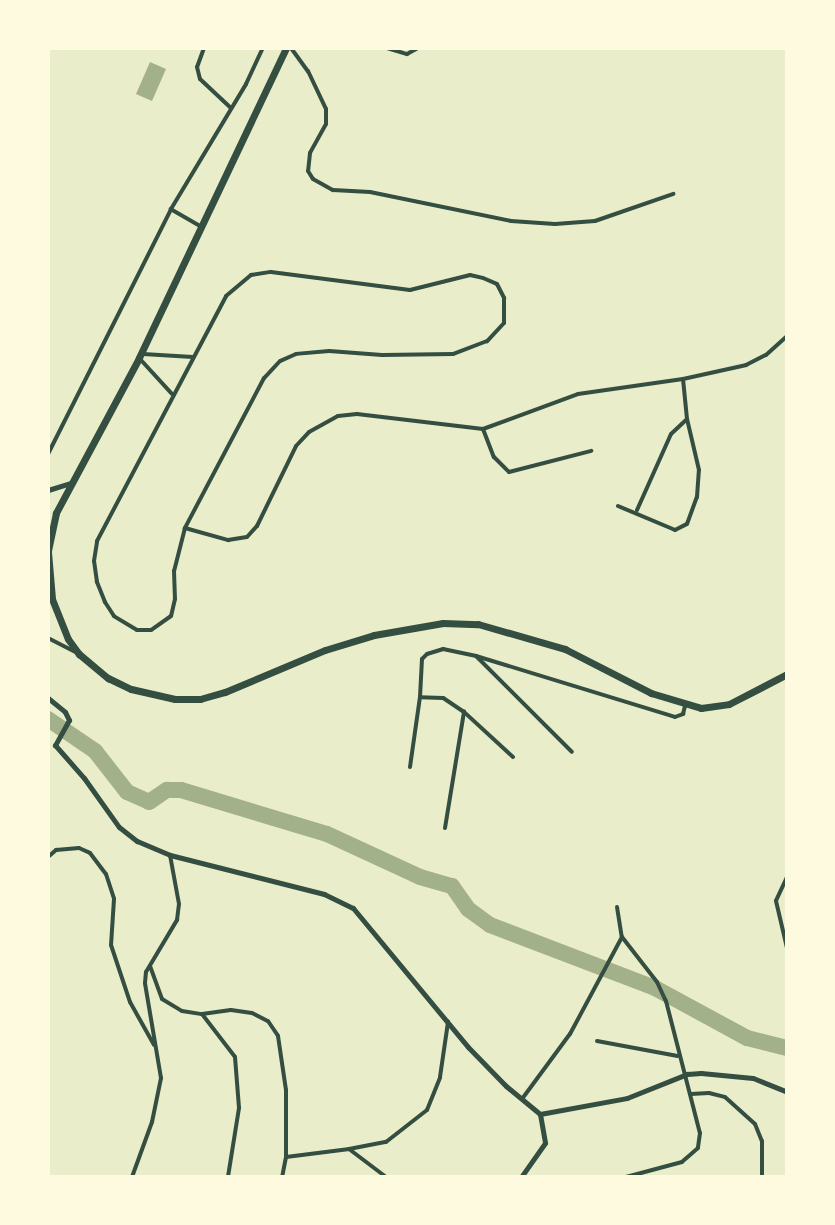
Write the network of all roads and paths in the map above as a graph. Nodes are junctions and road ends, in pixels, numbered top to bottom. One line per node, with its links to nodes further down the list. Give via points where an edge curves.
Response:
1 (204, 48): 6 (street, via 197,67 200,79)
2 (263, 48): 6 (street)
3 (289, 48): 7 (street, via 308,71 326,109 326,124 310,153 308,171 333,190 555,224 595,221); 9 (main road)
4 (387, 48): 5 (street, via 407,54)
5 (418, 48)
6 (231, 108): 8 (street)
7 (673, 194)
8 (171, 209): 9 (street); 18 (street)
9 (202, 228): 11 (main road)
10 (787, 336): 13 (street, via 746,365)
11 (140, 356): 12 (street); 14 (street); 19 (main road)
12 (193, 357): 14 (street); 23 (street, via 226,296 251,275 293,274 410,290 470,275 497,284 504,298 499,332 453,354 329,351 280,361 264,378)
13 (683, 379): 15 (street); 16 (street, via 578,394)
14 (173, 395): 23 (street, via 97,541 97,582 105,602 124,624 151,630 171,616 174,571)
15 (687, 419): 22 (street, via 671,434); 22 (street, via 699,470 687,524 675,530)
16 (483, 429): 17 (street, via 494,457 509,472); 23 (street, via 338,416 296,446 247,537 228,540)
17 (591, 451)
18 (48, 454)
19 (72, 482): 20 (street); 25 (main road, via 49,537 48,573 52,599)
20 (48, 490)
21 (618, 506): 22 (street)
22 (636, 511)
23 (185, 528)
24 (48, 638): 25 (street)
25 (79, 654): 30 (main road, via 131,689 200,699 374,635 443,623 478,624 565,649)
26 (476, 656): 28 (street, via 443,649 427,654 422,659); 30 (street, via 653,713 675,717); 34 (street)
27 (787, 674): 30 (main road, via 729,704)
28 (420, 697): 31 (street, via 443,698); 36 (street)
29 (48, 698): 33 (street, via 68,715 68,726)
30 (685, 706)
31 (464, 712): 35 (street); 37 (street)
32 (48, 745): 33 (street)
33 (55, 745): 38 (street, via 119,827)
34 (572, 752)
35 (513, 757)
36 (410, 767)
37 (445, 828)
38 (170, 855): 44 (street, via 177,920); 46 (street, via 345,902)
39 (48, 857): 48 (street, via 56,850 79,848 90,853 106,874 114,899 111,945 130,1002)
40 (787, 877): 43 (street, via 776,901)
41 (617, 907): 42 (street)
42 (622, 937): 49 (street, via 666,1001); 53 (street, via 561,1049)
43 (787, 948)
44 (150, 966): 45 (street, via 162,999 182,1011); 48 (street, via 145,996)
45 (202, 1014): 56 (street, via 252,1013 268,1021 278,1036 286,1090); 58 (street, via 235,1057 239,1080)
46 (448, 1022): 53 (street); 55 (street, via 440,1077 427,1110 386,1142)
47 (597, 1041): 49 (street)
48 (157, 1051): 57 (street, via 158,1098)
49 (678, 1056): 50 (street)
50 (687, 1074): 51 (street, via 734,1074); 52 (street); 54 (street, via 627,1098)
51 (787, 1092)
52 (691, 1094): 62 (street, via 700,1133 693,1155); 63 (street, via 725,1097 755,1124 762,1141)
53 (522, 1099): 54 (street)
54 (540, 1114): 61 (street, via 545,1143)
55 (349, 1149): 56 (street); 60 (street)
56 (286, 1157): 59 (street)
57 (132, 1177)
58 (228, 1177)
59 (282, 1177)
60 (386, 1177)
61 (521, 1177)
62 (626, 1177)
63 (762, 1177)

